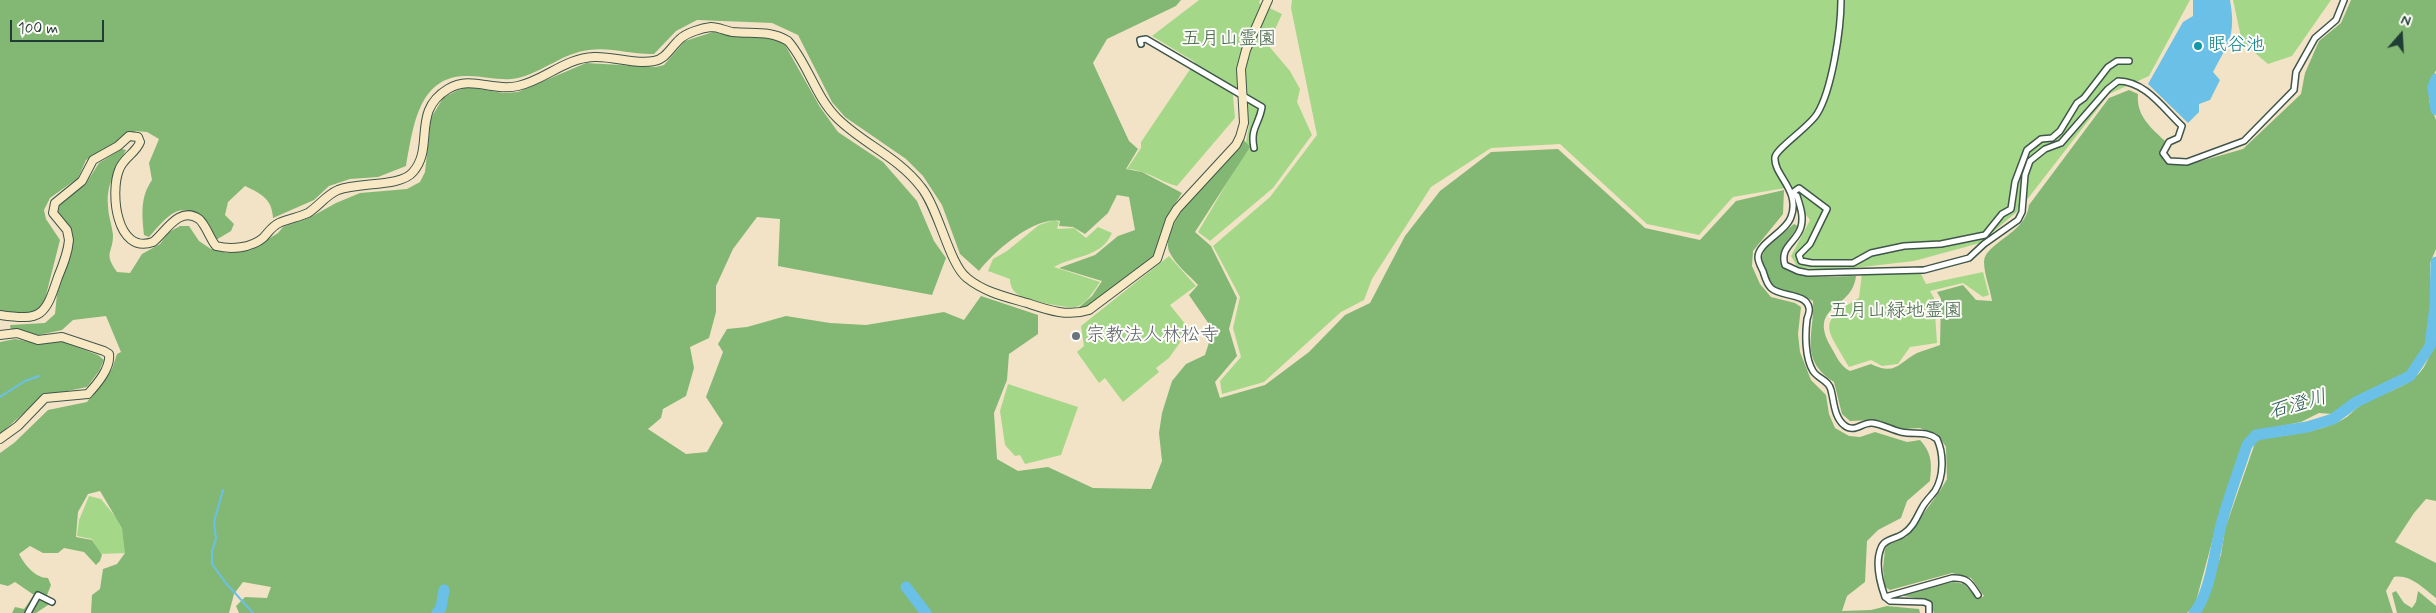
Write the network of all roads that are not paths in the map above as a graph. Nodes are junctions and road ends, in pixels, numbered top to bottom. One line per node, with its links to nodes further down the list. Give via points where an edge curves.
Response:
1 (1268, 0): 6 (street, via 1246,50 1241,70)
2 (1841, 0): 8 (street, via 1838,36 1821,107 1800,134 1777,151 1776,164)
3 (2344, 0): 8 (street, via 2336,20 2315,38 2296,72 2294,90 2267,118 2244,141 2187,162 2169,161 2163,153 2169,142 2178,138 2182,126 2141,86 2118,81 2061,143 2030,161 2018,220 1969,258 1924,270 1798,271 1785,265 1783,259 1802,220 1796,196)
4 (1140, 44): 6 (street, via 1140,40 1146,38)
5 (2129, 61): 8 (street, via 2117,61 2108,68 2077,103 2060,131 2027,150 2015,182 2011,209 2002,214 1985,235 1941,244 1904,246 1871,253 1853,263 1801,261 1799,255 1810,244 1827,209 1799,188)
6 (1242, 96): 7 (street, via 1262,107 1251,136); 9 (street, via 1244,123 1236,145 1177,209 1157,259 1089,310 1078,314 1050,310 988,291 965,277 922,188 890,156 835,116 788,41 777,34 733,32 712,27 680,38 653,62 582,58 515,87 469,82 449,88 438,95 429,107 420,162 412,174 396,182 338,190 307,213 278,224 248,246 216,246 200,220 185,216 171,223 153,242 140,243 130,238 123,229 114,199 119,168 140,142 138,137 129,136 93,160 82,181 55,203 54,214 67,230 69,240 50,303 42,312 29,318)
7 (1254, 148)
8 (1792, 193): 13 (street, via 1791,219 1762,247 1758,260 1772,289 1807,303 1806,341 1811,362 1814,372 1831,388 1840,421 1853,429 1871,423 1904,433 1931,434 1941,448 1942,464 1936,490 1910,528 1885,542 1880,549 1879,571)
9 (0, 315)
10 (0, 335): 11 (street, via 17,333 38,340 62,337 104,351 109,359 102,376 88,394 45,398 18,426)
11 (0, 439)
12 (1978, 595): 13 (street, via 1969,581 1952,578)
13 (1885, 597): 16 (street, via 1890,601 1924,602 1929,604)
14 (52, 602): 15 (street, via 38,595)
15 (28, 613)
16 (1929, 613)

